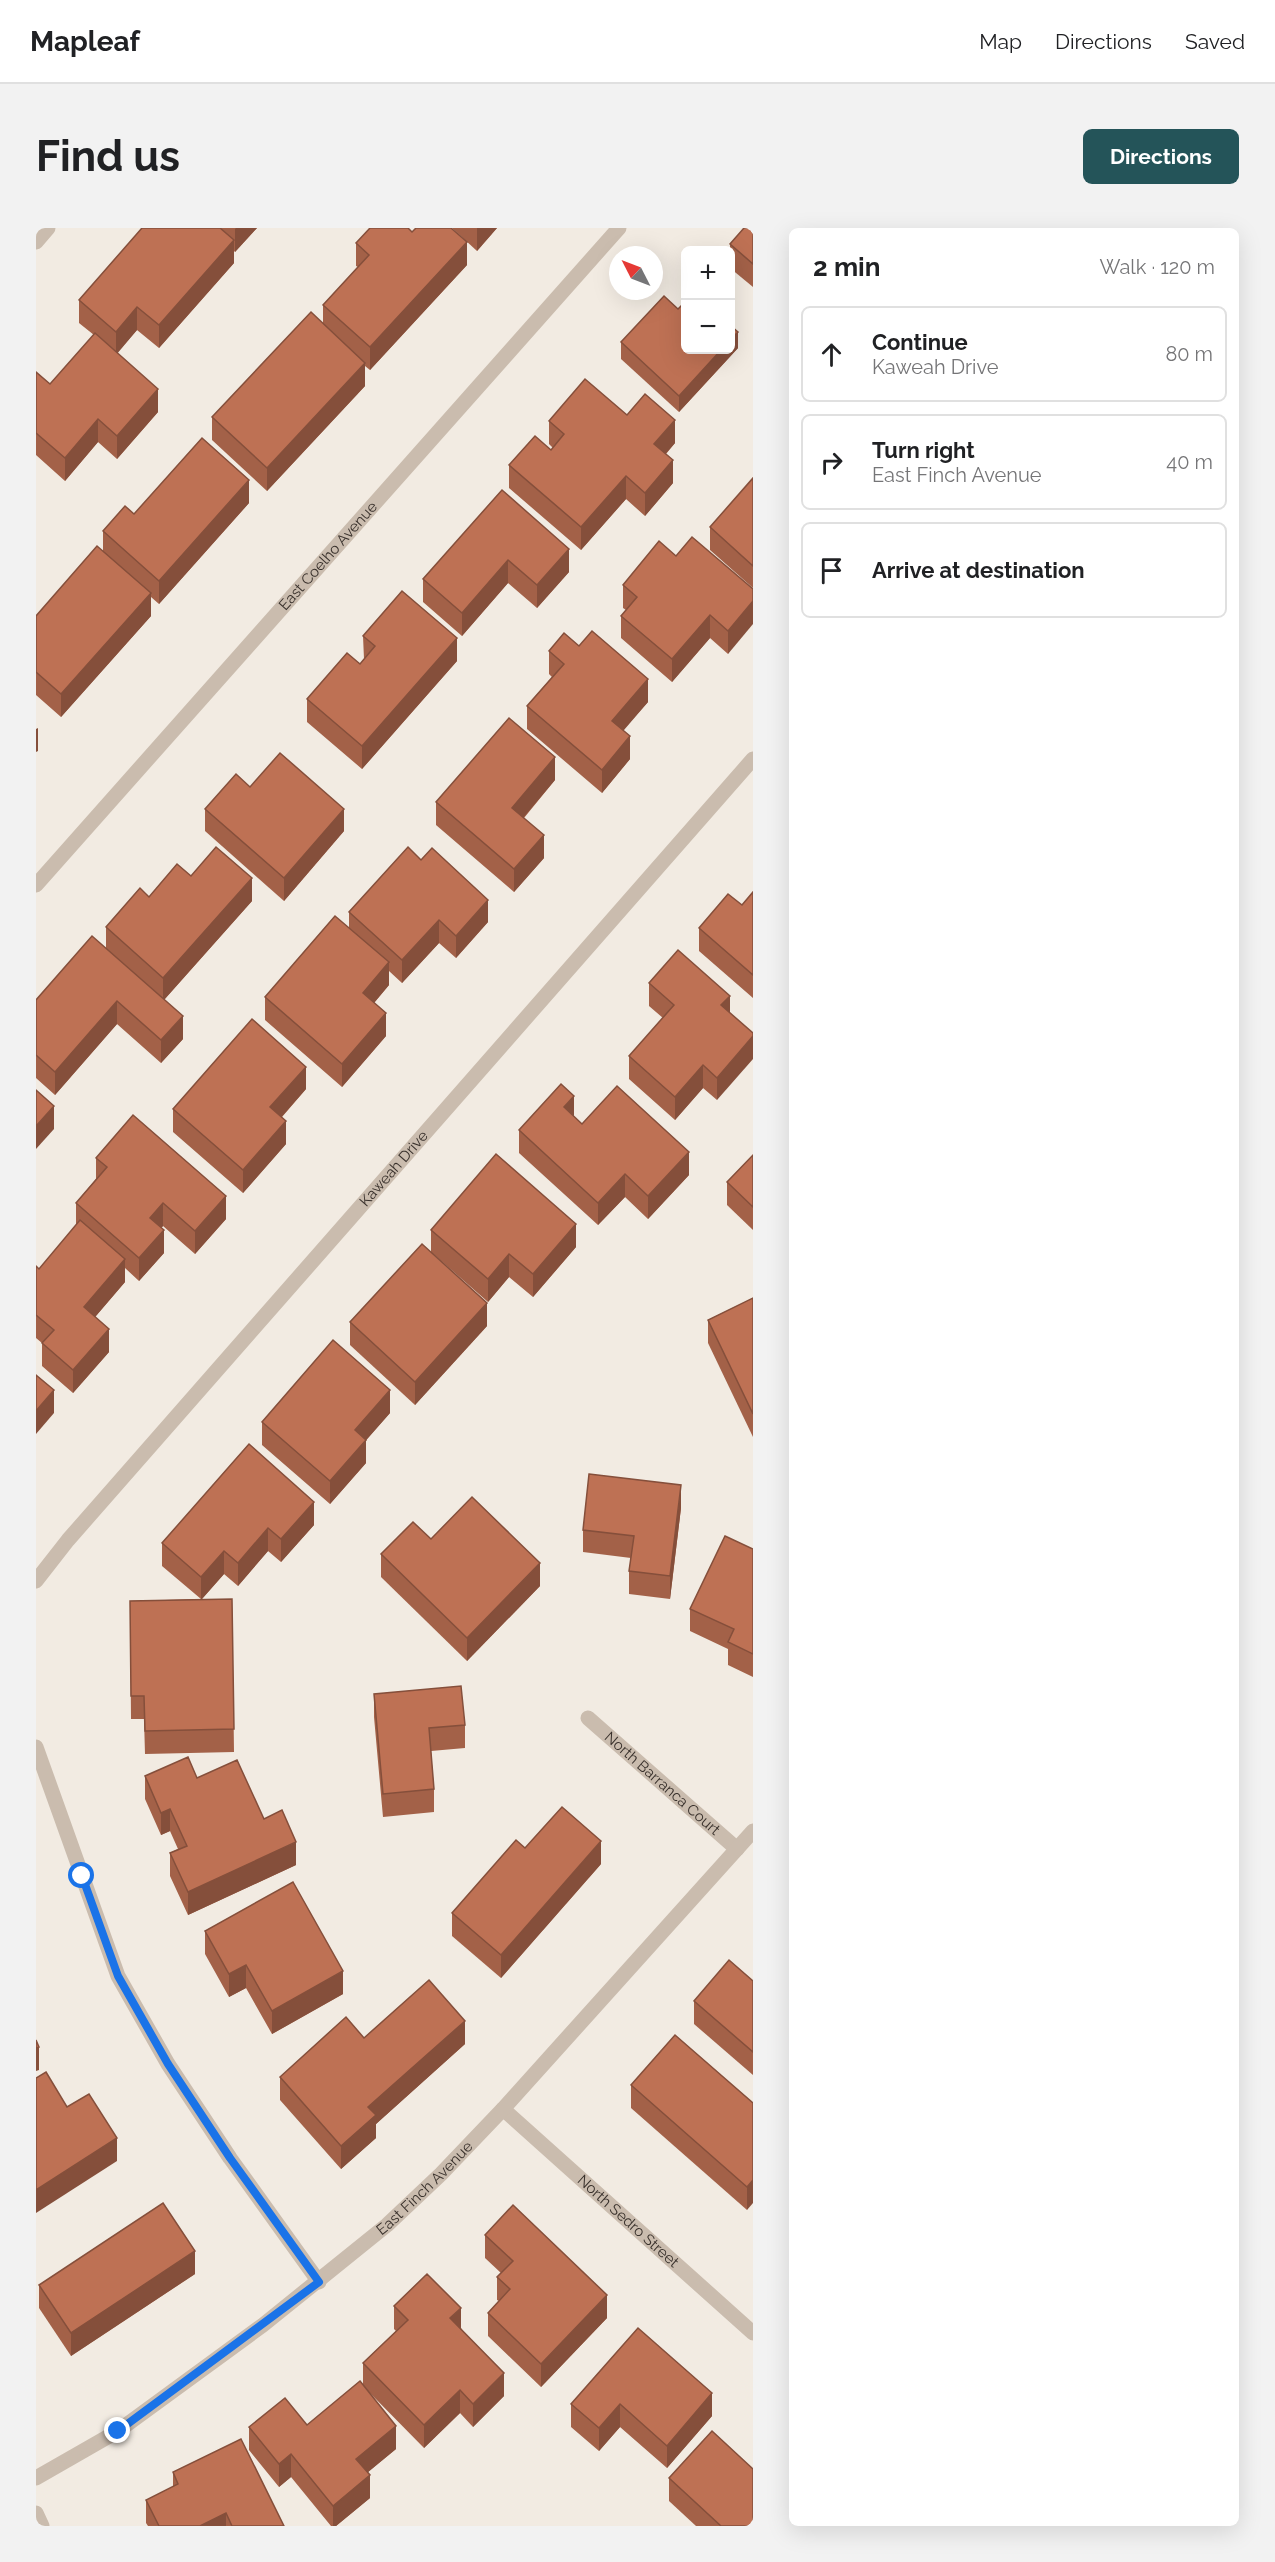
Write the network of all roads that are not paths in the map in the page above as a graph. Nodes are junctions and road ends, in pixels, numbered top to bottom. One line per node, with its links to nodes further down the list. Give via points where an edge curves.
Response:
1 (48, 228): 3 (street)
2 (619, 228): 5 (street, East Coelho Avenue)
3 (36, 242)
4 (753, 759): 6 (street, Kaweah Drive)
5 (36, 885)
6 (36, 1581)
7 (588, 1718): 10 (street, North Barranca Court)
8 (36, 1748): 12 (street, via 118,1976 168,2064)
9 (753, 1831): 10 (street, East Finch Avenue)
10 (737, 1849): 11 (street, East Finch Avenue)
11 (503, 2109): 12 (street, East Finch Avenue, via 387,2225); 13 (street, North Sedro Street)
12 (319, 2282): 14 (street, East Finch Avenue, via 118,2431)
13 (753, 2333)
14 (36, 2478)
15 (36, 2513): 16 (street)
16 (42, 2526)

